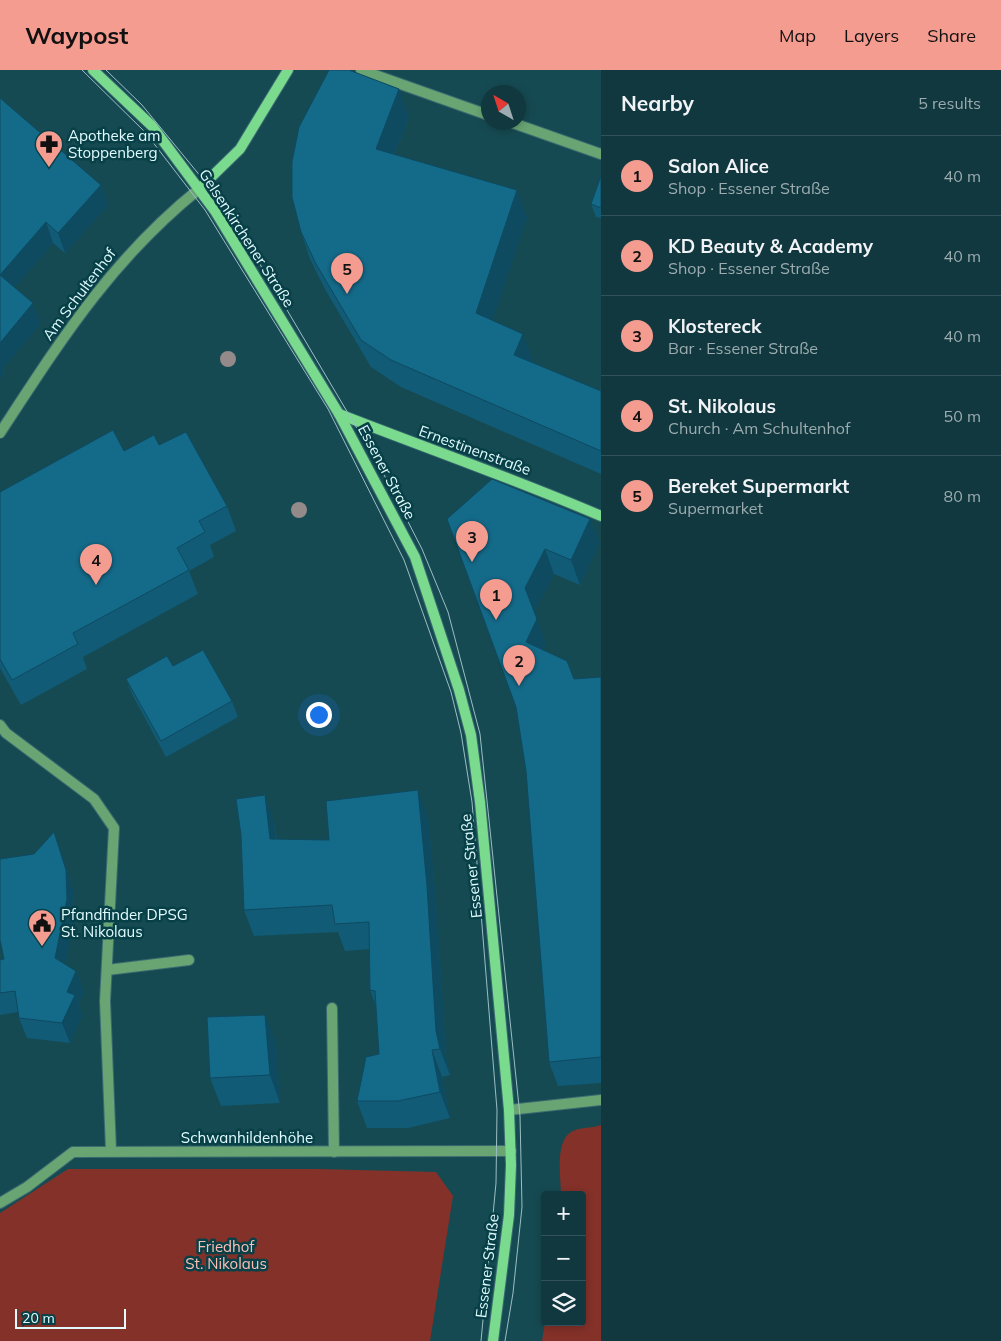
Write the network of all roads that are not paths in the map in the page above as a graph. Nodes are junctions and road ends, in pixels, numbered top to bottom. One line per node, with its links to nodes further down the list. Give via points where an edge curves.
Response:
1 (93, 70): 8 (main road, Gelsenkirchener Straße, via 152,126)
2 (288, 70): 8 (main road, via 240,150)
3 (361, 70): 4 (street)
4 (381, 74): 5 (street)
5 (481, 112)
6 (526, 128): 7 (street)
7 (601, 154)
8 (199, 189): 9 (main road, Gelsenkirchener Straße); 10 (street, Am Schultenhof, via 154,227 92,297)
9 (339, 414): 11 (main road, Ernestinenstraße, via 524,483); 17 (main road, Essener Straße, via 415,557 471,735)
10 (0, 433)
11 (601, 516)
12 (0, 725): 14 (street, via 6,733 94,799 114,828)
13 (190, 960): 14 (street)
14 (107, 970): 18 (street, via 105,1001)
15 (332, 1008): 20 (street)
16 (601, 1100): 17 (street)
17 (509, 1110): 19 (main road, Essener Straße)
18 (111, 1150): 20 (street, Schwanhildenhöhe); 21 (street, Schwanhildenhöhe, via 73,1152)
19 (511, 1151): 20 (street, Schwanhildenhöhe); 22 (main road, Essener Straße, via 509,1215)
20 (334, 1152)
21 (0, 1204)
22 (493, 1341)

